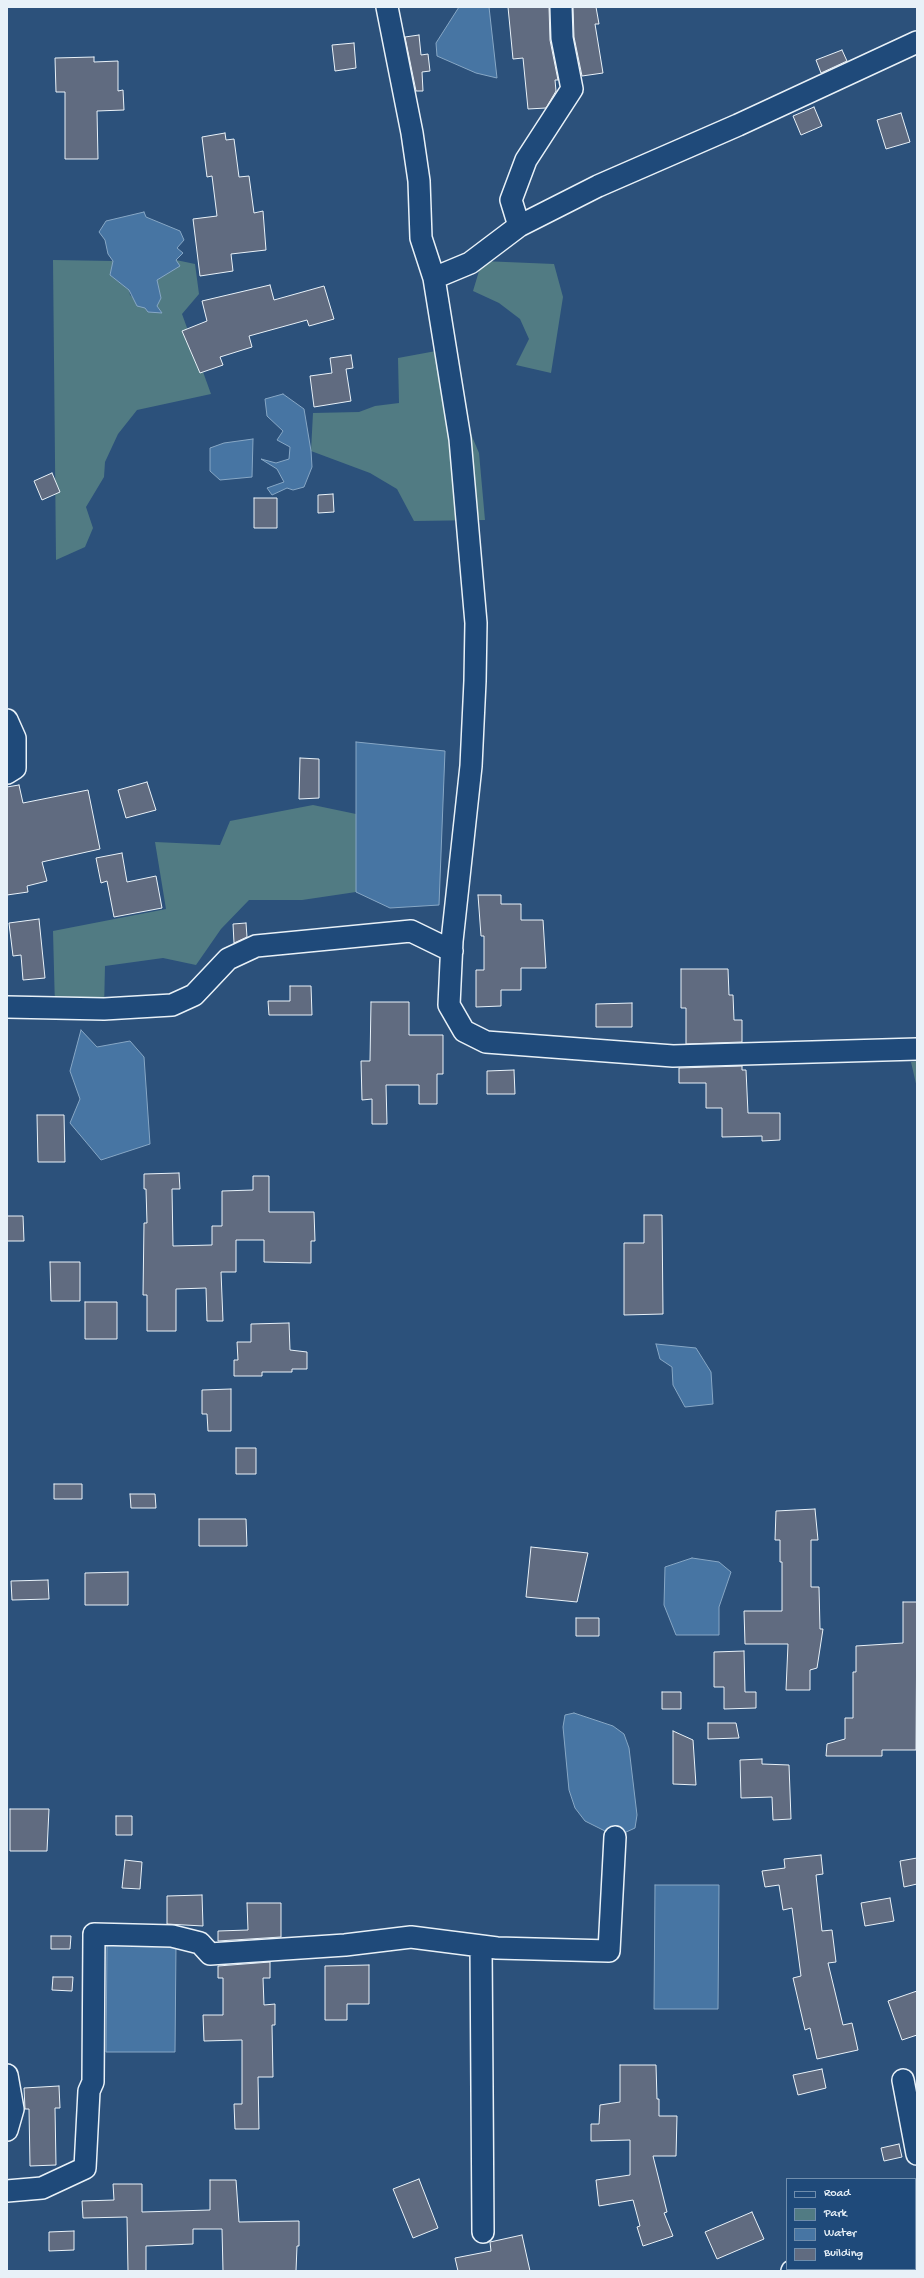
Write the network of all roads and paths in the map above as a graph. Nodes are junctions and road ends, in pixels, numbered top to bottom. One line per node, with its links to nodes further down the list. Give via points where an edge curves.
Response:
1 (387, 7): 5 (street, via 412,133 421,238)
2 (561, 7): 4 (street, via 562,38 572,89 526,160 512,200)
3 (917, 42): 4 (street, via 738,125 598,186)
4 (519, 226): 5 (street, via 470,263)
5 (434, 278): 8 (street, via 460,439 476,623 471,766)
6 (7, 720): 7 (street, via 15,738 15,768)
7 (7, 773)
8 (452, 951): 9 (street, via 411,932 256,946 228,959 194,995 172,1005 104,1009); 10 (street, via 449,1005 464,1031 486,1042 673,1056)
9 (7, 1008)
10 (917, 1049)
11 (615, 1837): 12 (street, via 609,1951)
12 (481, 1946): 17 (street, via 411,1937 345,1945 210,1954 200,1943 172,1936 94,1934 93,2082 89,2091 86,2168 42,2188); 18 (street)
13 (7, 2075): 15 (street, via 13,2109)
14 (903, 2080): 16 (street)
15 (7, 2130)
16 (917, 2154)
17 (7, 2191)
18 (483, 2232)

